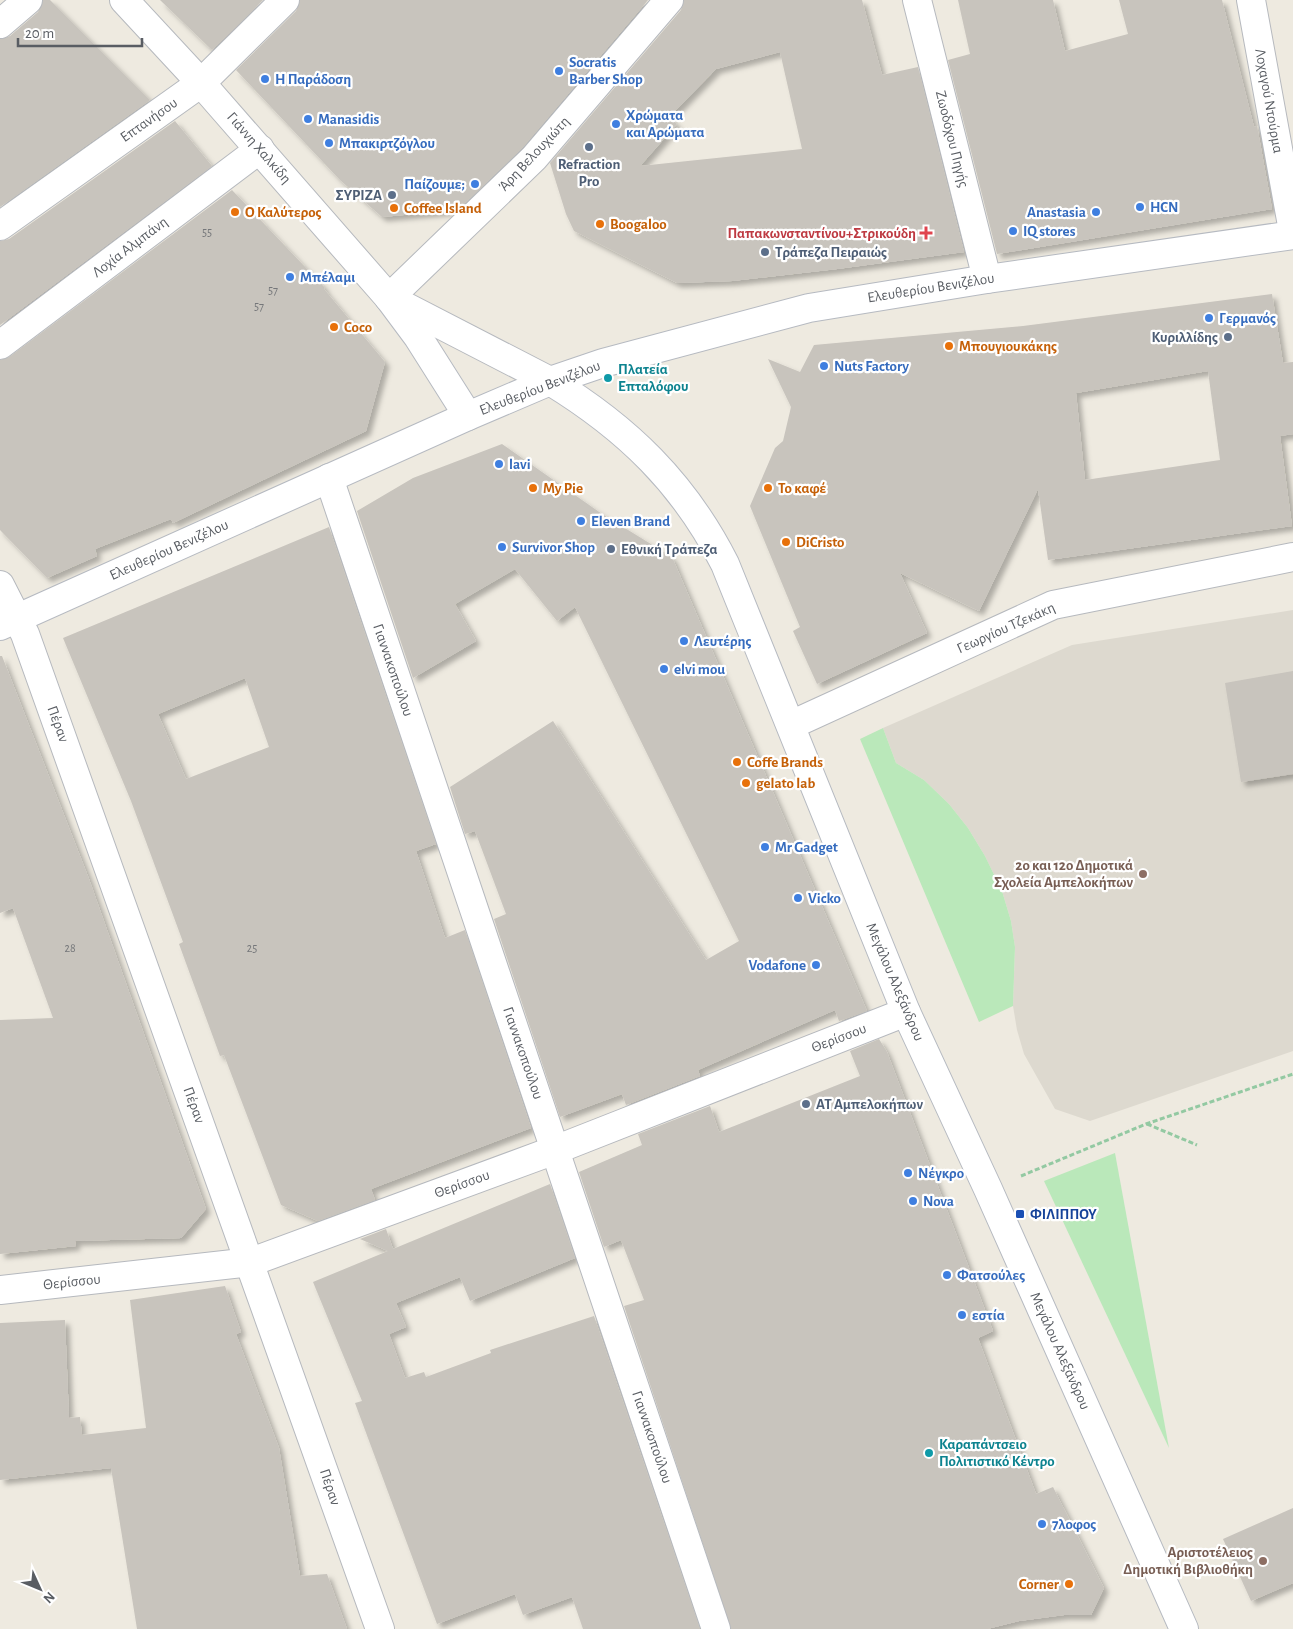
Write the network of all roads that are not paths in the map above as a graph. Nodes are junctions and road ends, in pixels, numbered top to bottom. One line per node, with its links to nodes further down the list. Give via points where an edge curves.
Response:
1 (28, 0): 7 (street)
2 (124, 0): 8 (street, Γιάννη Χαλκίδη)
3 (285, 0): 8 (street, Επτανήσου)
4 (669, 0): 13 (street, Άρη Βελουχιώτη, via 534,158)
5 (916, 0): 12 (street, Ζωοδόχου Πηγής)
6 (1251, 0): 11 (street, Λοχαγού Ντούρμα)
7 (0, 24)
8 (201, 83): 9 (street, Γιάννη Χαλκίδη); 10 (street, Επτανήσου)
9 (260, 149): 13 (street, Γιάννη Χαλκίδη); 14 (street, Λοχία Αλμπάνη)
10 (0, 226)
11 (1293, 233): 12 (street, Ελευθερίου Βενιζέλου)
12 (987, 278): 15 (street, Ελευθερίου Βενιζέλου, via 809,308 603,363)
13 (389, 298): 15 (street, Γιάννη Χαλκίδη); 16 (street)
14 (0, 345)
15 (550, 382): 16 (street, Ελευθερίου Βενιζέλου); 21 (street, Μεγάλου Αλεξάνδρου, via 585,403 639,446 704,523 742,601)
16 (468, 416): 17 (street, Ελευθερίου Βενιζέλου)
17 (329, 478): 20 (street, Ελευθερίου Βενιζέλου); 23 (street, Γιαννακοπούλου)
18 (1293, 557): 21 (street, Γεωργίου Τζεκάκη, via 1053,605)
19 (0, 585): 20 (street, Πέραν)
20 (9, 622): 24 (street, Πέραν)
21 (791, 726): 22 (street, Μεγάλου Αλεξάνδρου)
22 (906, 1012): 23 (street, Θερίσσου); 28 (street, Μεγάλου Αλεξάνδρου)
23 (555, 1150): 24 (street, Θερίσσου); 27 (street, Γιαννακοπούλου)
24 (250, 1262): 25 (street, Θερίσσου); 26 (street, Πέραν)
25 (0, 1290)
26 (380, 1629)
27 (716, 1629)
28 (1184, 1629)

